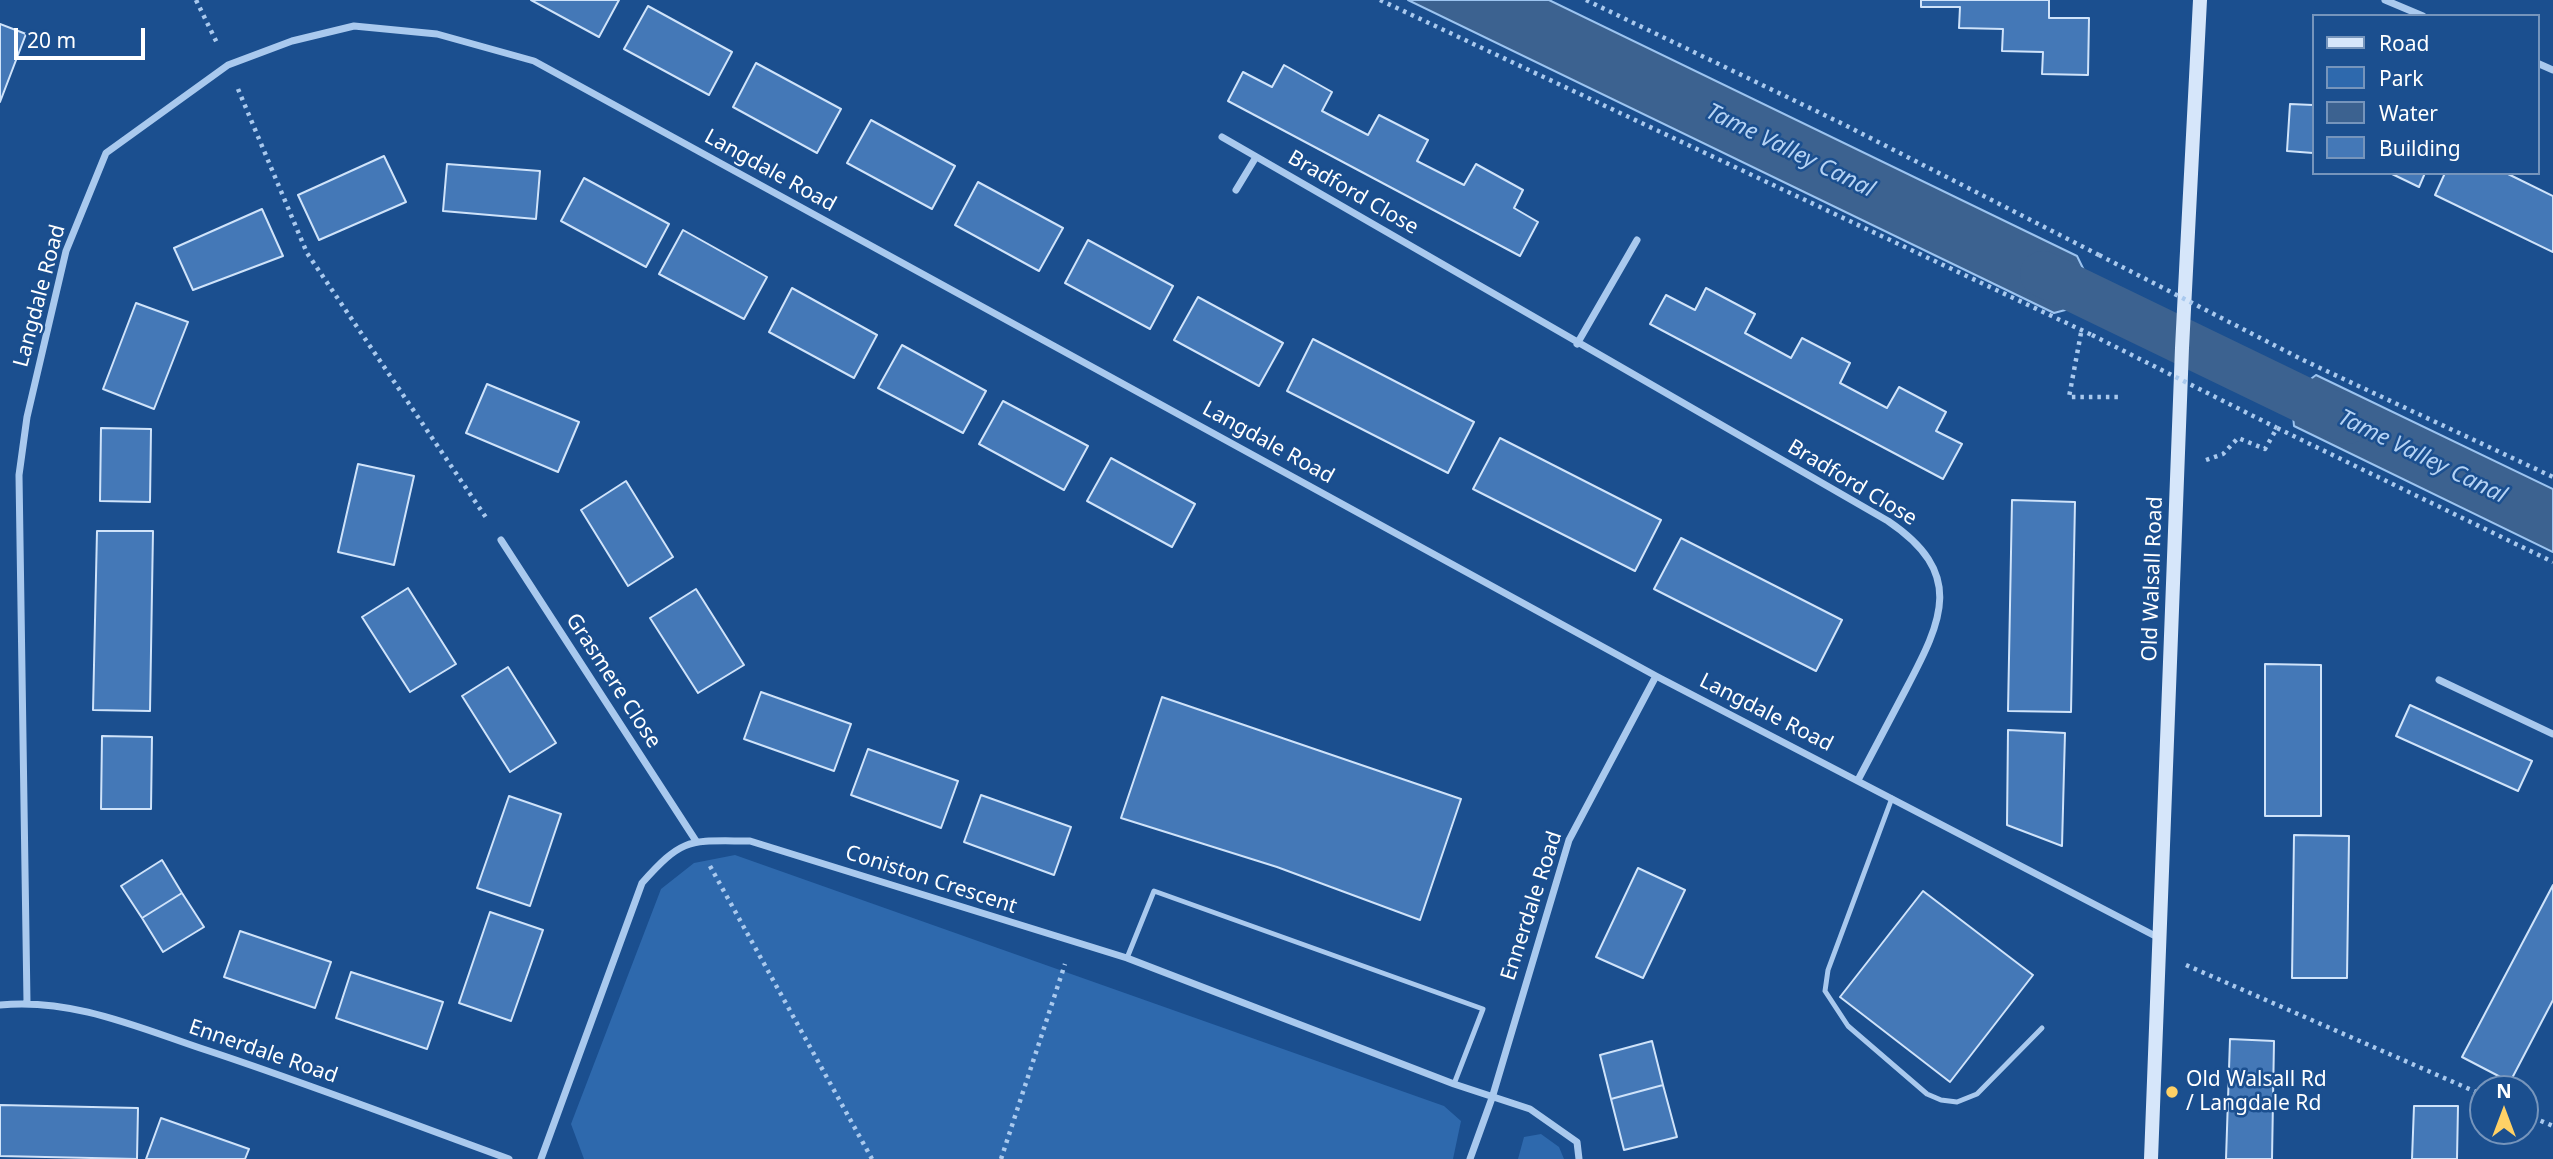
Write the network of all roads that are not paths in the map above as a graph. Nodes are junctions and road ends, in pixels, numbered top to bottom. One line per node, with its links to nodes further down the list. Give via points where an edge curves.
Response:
1 (2200, 0): 16 (main road, Old Walsall Road)
2 (2385, 0): 3 (street)
3 (2418, 14)
4 (1222, 137): 5 (street, Bradford Close)
5 (1256, 157): 6 (street, Bradford Close); 8 (street, Bradford Close)
6 (1236, 190)
7 (1637, 240): 8 (street)
8 (1577, 344): 13 (street, Bradford Close, via 1888,521 1923,550 1940,594 1938,624)
9 (501, 540): 15 (street, Grasmere Close)
10 (1656, 676): 13 (street, Langdale Road); 18 (street, Langdale Road, via 534,61 437,34 354,26 292,41 228,65 106,153 66,251 26,417 19,475); 22 (street, Ennerdale Road, via 1569,841)
11 (2438, 680): 12 (street)
12 (2553, 734)
13 (1858, 780): 14 (street, Langdale Road)
14 (1892, 798): 16 (street, Langdale Road); 20 (lane, via 1828,970 1825,991 1831,1004 1848,1026 1927,1094 1957,1102 1977,1094)
15 (696, 841): 17 (street, Coniston Crescent, via 750,841); 24 (street, Coniston Crescent, via 671,851 642,883)
16 (2160, 946): 27 (main road, Old Walsall Road)
17 (1126, 958): 21 (street, Coniston Crescent); 21 (lane, via 1154,891 1483,1009)
18 (26, 1002): 19 (street, Ennerdale Road); 23 (street, Ennerdale Road, via 86,1010)
19 (0, 1005)
20 (2042, 1028)
21 (1454, 1084): 22 (street, Coniston Crescent)
22 (1492, 1098): 25 (street, Ennerdale Road); 26 (street, Coniston Crescent, via 1530,1109 1549,1122 1577,1142)
23 (509, 1159)
24 (541, 1159)
25 (1470, 1159)
26 (1578, 1159)
27 (2151, 1159)

